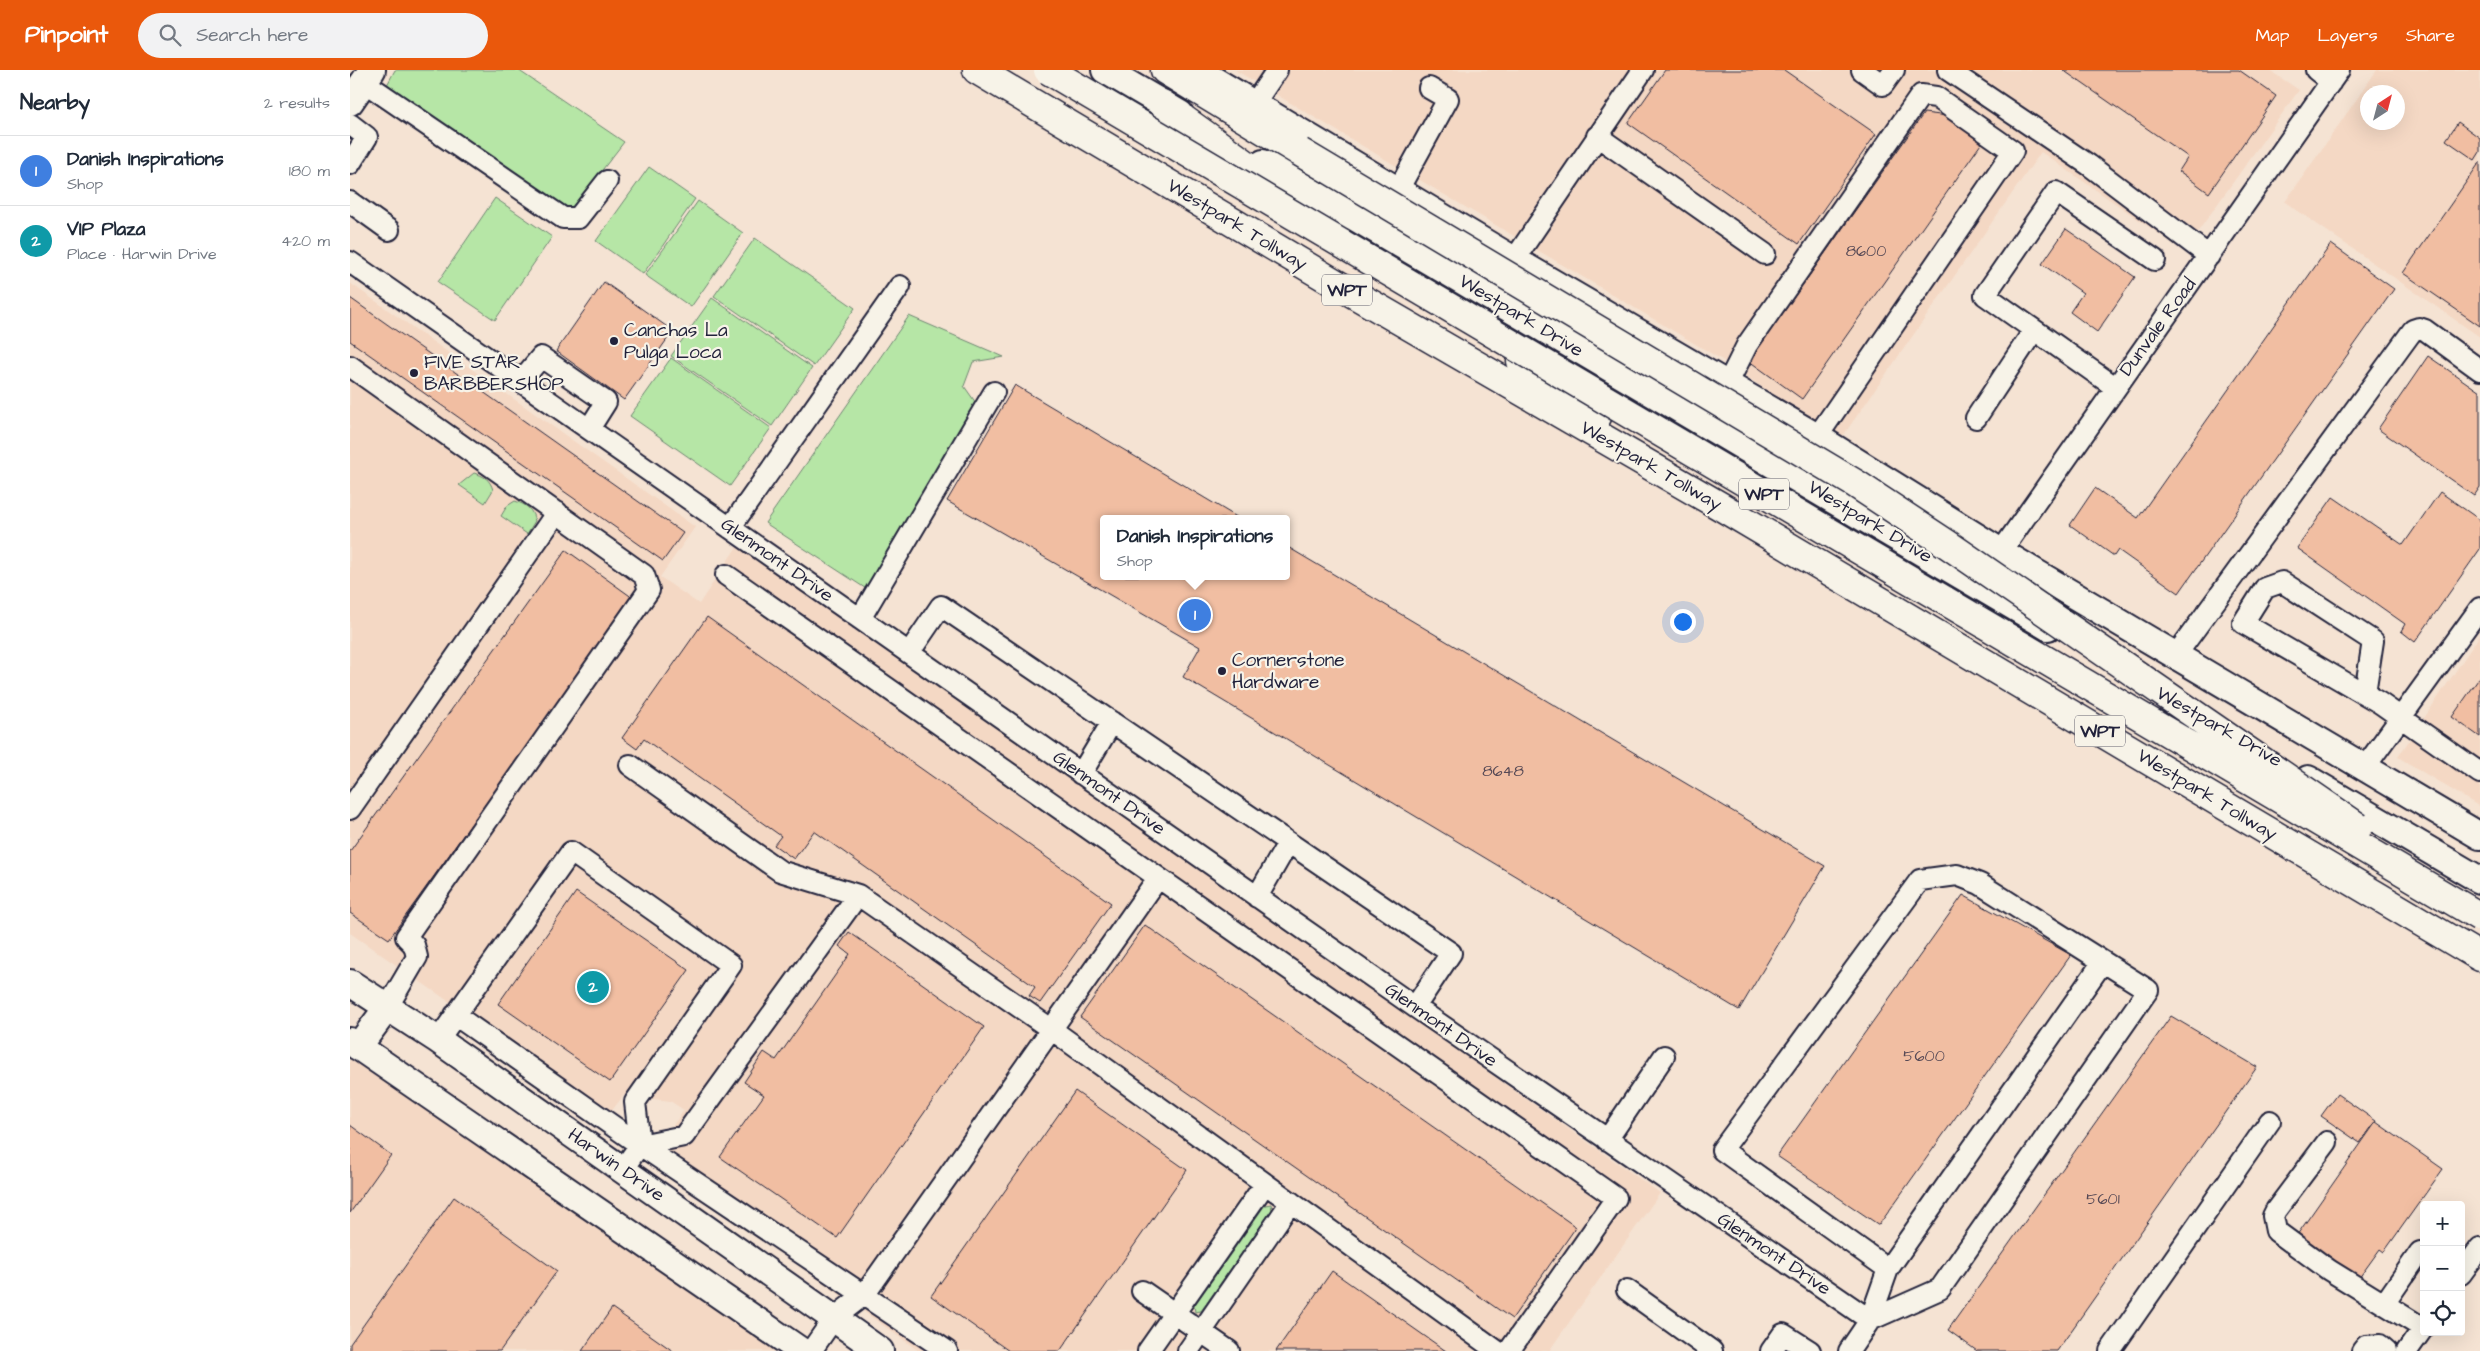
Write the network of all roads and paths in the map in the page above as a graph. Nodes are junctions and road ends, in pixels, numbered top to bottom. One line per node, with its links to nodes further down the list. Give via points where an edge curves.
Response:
1 (976, 70): 39 (highway, Westpark Tollway / WPT, via 1334,283)
2 (1048, 70): 64 (highway, Westpark Tollway / WPT, bridge)
3 (1105, 70): 14 (main road, Westpark Drive)
4 (1165, 70): 63 (highway, bridge, via 1856,484 2306,789)
5 (1197, 70): 15 (main road, Westpark Drive)
6 (1277, 70): 15 (street)
7 (1644, 70): 17 (street)
8 (1862, 70): 9 (street, via 1883,85)
9 (1894, 70)
10 (1948, 70): 24 (street, via 2089,165)
11 (2329, 74): 24 (street, Dunvale Road)
12 (362, 85): 19 (street, via 563,218 578,218)
13 (1429, 88): 20 (street, via 1448,98)
14 (1162, 104): 39 (highway); 44 (main road, Westpark Drive)
15 (1254, 104): 20 (main road, Westpark Drive)
16 (350, 124): 18 (street, via 367,138)
17 (1597, 136): 23 (street); 25 (street)
18 (350, 164)
19 (607, 181)
20 (1398, 190): 25 (main road, Westpark Drive)
21 (350, 202): 22 (street)
22 (389, 230)
23 (1765, 254)
24 (2209, 256): 34 (street, Dunvale Road)
25 (1514, 260): 33 (main road, Westpark Drive)
26 (2154, 260): 29 (street, via 2056,192 1985,295)
27 (350, 262): 32 (street, Glenmont Drive)
28 (900, 286): 41 (street)
29 (2034, 330): 34 (street); 36 (street)
30 (350, 366): 40 (street)
31 (2480, 370): 48 (street, via 2425,330 2413,330)
32 (521, 381): 37 (street, Glenmont Drive); 37 (street, via 541,357 598,396 606,402)
33 (1727, 384): 38 (main road, Westpark Drive); 38 (street, via 1747,345 1921,95 1936,98 2013,151)
34 (2115, 387): 42 (street, Dunvale Road)
35 (994, 392): 46 (street)
36 (1976, 418)
37 (589, 429): 41 (street, Glenmont Drive)
38 (1817, 437): 42 (main road, Westpark Drive)
39 (1720, 506): 65 (highway, Westpark Tollway / WPT)
40 (557, 512): 56 (street); 69 (street, via 644,576 649,590 406,937 414,945 417,957)
41 (730, 528): 46 (street, Glenmont Drive)
42 (2001, 552): 44 (street, Dunvale Road); 48 (main road, Westpark Drive)
43 (726, 575): 59 (street)
44 (1977, 585): 60 (main road, Westpark Drive)
45 (2480, 608): 50 (street)
46 (860, 619): 47 (street, Glenmont Drive)
47 (909, 653): 51 (street, via 942,606); 55 (street, Glenmont Drive)
48 (2176, 655): 53 (main road, Westpark Drive)
49 (2365, 693): 49 (street, via 2243,623 2264,588 2282,582 2373,641); 50 (street)
50 (2401, 717): 53 (street); 54 (street)
51 (1112, 722): 55 (street); 58 (street)
52 (630, 766): 61 (street, via 780,871)
53 (2365, 767): 57 (main road, Westpark Drive)
54 (2480, 773)
55 (1081, 774): 62 (street, Glenmont Drive)
56 (350, 809)
57 (2480, 836)
58 (1288, 843): 62 (street); 68 (street, via 1451,953)
59 (1158, 878): 71 (street); 104 (street, via 1616,1198)
60 (2480, 880)
61 (858, 896): 71 (street); 78 (street, via 684,1136)
62 (1257, 897): 68 (street, Glenmont Drive)
63 (2480, 913)
64 (2480, 918)
65 (2480, 956)
66 (2102, 963): 84 (street); 84 (street, via 1980,884 1958,875 1920,880 1722,1150); 92 (street, via 2148,990 1940,1289)
67 (350, 983): 69 (main road, Harwin Drive)
68 (1415, 1007): 76 (street, Glenmont Drive)
69 (387, 1008): 72 (main road, Harwin Drive); 73 (main road)
70 (455, 1015): 72 (street); 78 (street); 78 (street, via 571,852 731,965 635,1102)
71 (1051, 1029): 80 (street); 88 (street)
72 (438, 1040): 79 (main road, Harwin Drive)
73 (354, 1044): 96 (main road)
74 (1664, 1056): 76 (street)
75 (2270, 1121): 109 (street)
76 (1607, 1140): 92 (street, Glenmont Drive)
77 (2327, 1142): 89 (street, via 2276,1210 2273,1216 2276,1231 2329,1270)
78 (640, 1146): 79 (street); 88 (street)
79 (622, 1170): 91 (main road, Harwin Drive)
80 (1265, 1184): 81 (street); 90 (street)
81 (1291, 1202): 94 (street); 103 (street)
82 (2480, 1248): 85 (street)
83 (2420, 1252): 89 (street)
84 (1888, 1269): 92 (street)
85 (2465, 1269)
86 (1627, 1290): 105 (street)
87 (1142, 1291): 90 (street)
88 (865, 1294): 91 (street); 99 (street)
89 (2384, 1304): 93 (street)
90 (1175, 1313): 94 (street); 100 (street)
91 (834, 1318): 97 (street); 98 (main road, Harwin Drive)
92 (1870, 1320): 108 (street)
93 (2420, 1326)
94 (1202, 1332): 101 (street); 102 (street)
95 (2420, 1332): 112 (street)
96 (801, 1351)
97 (811, 1351)
98 (880, 1351)
99 (947, 1351)
100 (1148, 1351)
101 (1188, 1351)
102 (1229, 1351)
103 (1497, 1351)
104 (1509, 1351)
105 (1712, 1351)
106 (1770, 1351): 107 (street, via 1783,1334)
107 (1810, 1351)
108 (1849, 1351)
109 (2110, 1351)
110 (2362, 1351): 111 (street, via 2366,1346 2380,1345)
111 (2387, 1351)
112 (2407, 1351)

